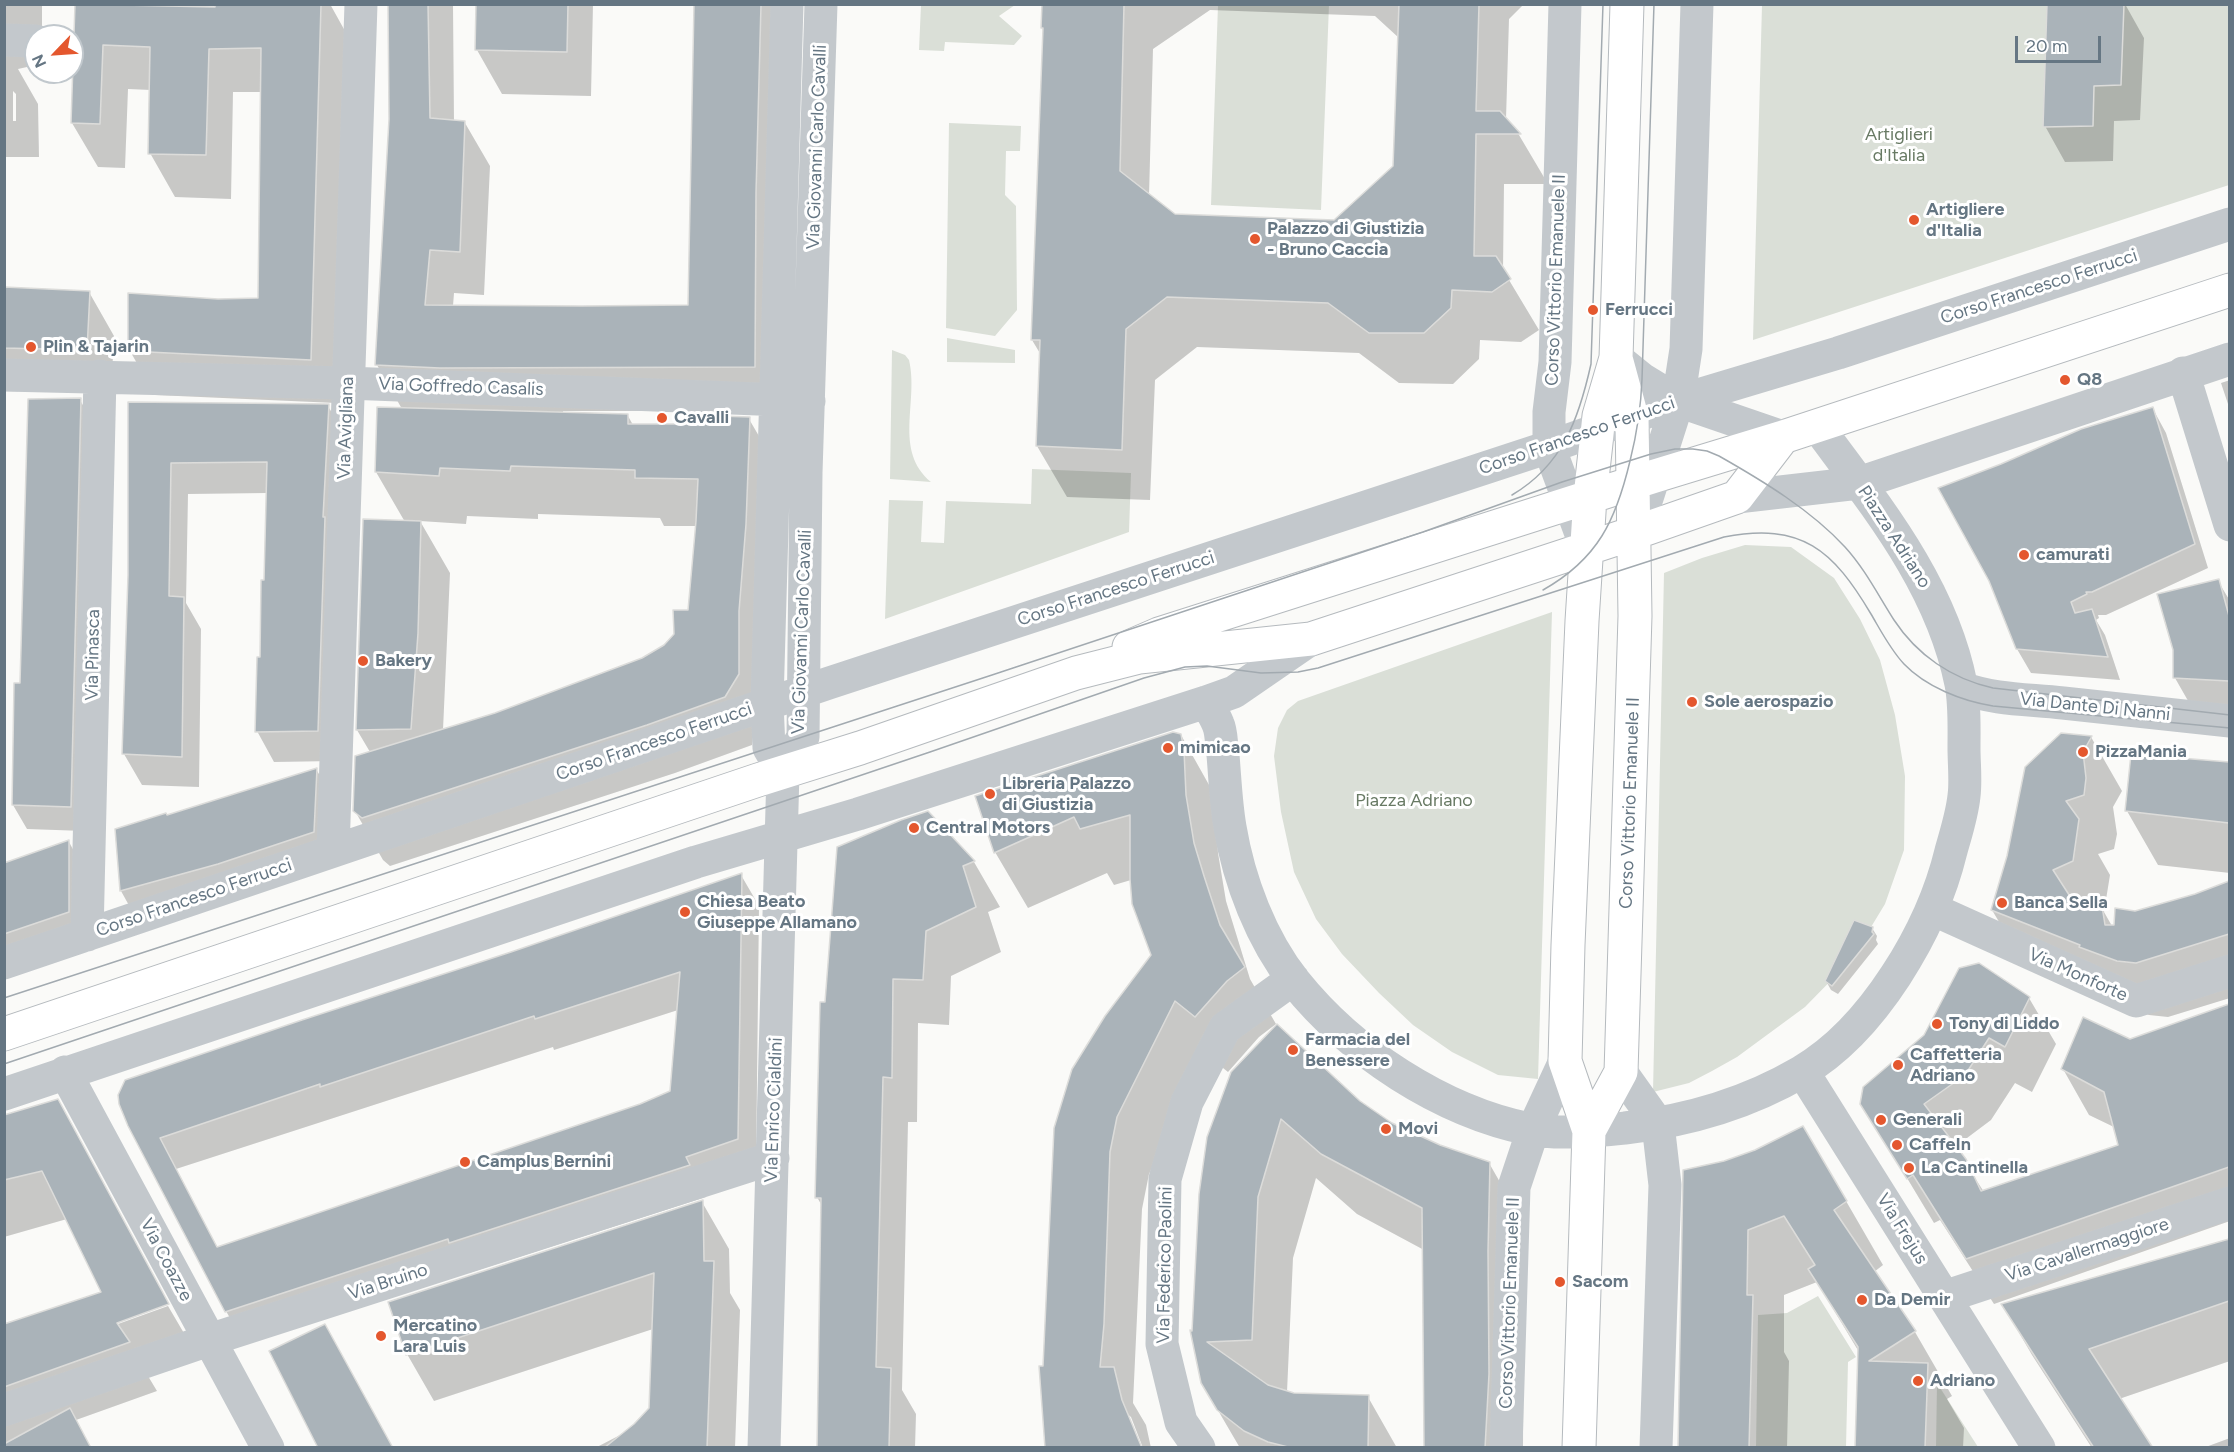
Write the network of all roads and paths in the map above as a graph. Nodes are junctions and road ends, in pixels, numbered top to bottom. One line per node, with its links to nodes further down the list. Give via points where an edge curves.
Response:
1 (361, 4): 16 (street, Via Avigliana)
2 (787, 4): 17 (street, Via Giovanni Carlo Cavalli)
3 (821, 4): 18 (street, Via Giovanni Carlo Cavalli)
4 (1565, 4): 24 (street, Corso Vittorio Emanuele II)
5 (1627, 4): 11 (main road, Corso Vittorio Emanuele II)
6 (1697, 4): 19 (street, Corso Vittorio Emanuele II, via 1686,349)
7 (4, 40): 8 (street)
8 (24, 41)
9 (2229, 224): 19 (street, Corso Francesco Ferrucci, via 1838,353)
10 (2229, 290): 21 (main road)
11 (1616, 357): 19 (street); 20 (main road, Corso Vittorio Emanuele II); 22 (main road, Corso Vittorio Emanuele II)
12 (2229, 359): 13 (street)
13 (2183, 373): 26 (street); 29 (street)
14 (4, 375): 15 (street, Via Goffredo Casalis)
15 (100, 376): 16 (street, Via Goffredo Casalis); 43 (street, Via Pinasca)
16 (348, 383): 17 (street, Via Goffredo Casalis); 41 (street, Via Avigliana)
17 (776, 401): 18 (street, Via Goffredo Casalis); 37 (street, Via Giovanni Carlo Cavalli)
18 (809, 401): 35 (street, Via Giovanni Carlo Cavalli)
19 (1678, 401): 20 (street, Corso Francesco Ferrucci); 23 (street); 25 (street, Corso Vittorio Emanuele II)
20 (1632, 417): 22 (street, Corso Francesco Ferrucci); 25 (main road, Corso Vittorio Emanuele II)
21 (1817, 426): 23 (main road); 26 (street, Piazza Adriano)
22 (1598, 428): 24 (street, Corso Francesco Ferrucci); 28 (main road, Corso Vittorio Emanuele II)
23 (1783, 437): 25 (main road); 27 (main road)
24 (1549, 447): 28 (street, Corso Vittorio Emanuele II); 35 (street, Corso Francesco Ferrucci)
25 (1644, 479): 28 (main road); 30 (main road, Corso Vittorio Emanuele II)
26 (1859, 483): 27 (street); 34 (street, Piazza Adriano, via 1917,567 1935,602)
27 (1737, 497): 30 (main road)
28 (1580, 500): 31 (main road, Corso Vittorio Emanuele II); 33 (main road, via 1159,634)
29 (2229, 525)
30 (1634, 533): 31 (main road); 50 (main road, Corso Vittorio Emanuele II, via 1635,616)
31 (1587, 549): 32 (main road); 48 (main road, Corso Vittorio Emanuele II)
32 (1311, 639): 33 (main road, via 1139,657); 36 (street, via 1234,692)
33 (1076, 673): 39 (main road)
34 (1962, 688): 38 (street, Via Dante Di Nanni, via 2001,698); 42 (street, Piazza Adriano, via 1964,795 1947,868)
35 (803, 692): 37 (street, Corso Francesco Ferrucci); 39 (street, Via Giovanni Carlo Cavalli, via 803,737)
36 (1206, 702): 40 (street); 46 (street, Piazza Adriano, via 1220,726 1230,827 1241,874 1259,920)
37 (767, 703): 39 (street, Via Giovanni Carlo Cavalli, via 769,748); 41 (street, Corso Francesco Ferrucci)
38 (2229, 721)
39 (783, 772): 40 (street, Via Enrico Cialdini); 47 (main road)
40 (782, 836): 49 (street); 56 (street, Via Enrico Cialdini)
41 (333, 851): 43 (street, Corso Francesco Ferrucci)
42 (1932, 909): 45 (street, Via Monforte, via 2136,1001); 51 (street, Piazza Adriano, via 1914,948 1854,1028)
43 (87, 935): 44 (street, Corso Francesco Ferrucci)
44 (4, 963)
45 (2229, 972)
46 (1293, 979): 54 (street, Piazza Adriano, via 1325,1016 1366,1052 1405,1077 1489,1119); 63 (street, Via Federico Paolini, via 1225,1028 1187,1102 1166,1179 1162,1344 1181,1422)
47 (4, 1034)
48 (1565, 1061): 54 (street, Corso Vittorio Emanuele II); 55 (main road, Corso Vittorio Emanuele II)
49 (65, 1072): 52 (street); 59 (street, Via Coazze)
50 (1621, 1072): 53 (street); 55 (main road, Corso Vittorio Emanuele II)
51 (1803, 1072): 53 (street, Piazza Adriano, via 1752,1096); 58 (street, Via Frejus)
52 (4, 1094)
53 (1658, 1124): 55 (street, Piazza Adriano); 66 (street, via 1665,1185)
54 (1533, 1130): 55 (street, Piazza Adriano); 64 (street, Corso Vittorio Emanuele II, via 1514,1187)
55 (1589, 1131): 65 (main road, Corso Vittorio Emanuele II)
56 (773, 1158): 59 (street, Via Bruino); 61 (street, Via Enrico Cialdini)
57 (2229, 1203): 58 (street, Via Cavallermaggiore)
58 (1944, 1297): 67 (street, Via Frejus)
59 (209, 1340): 60 (street, Via Bruino); 62 (street, Via Coazze)
60 (4, 1410)
61 (761, 1446)
62 (268, 1448)
63 (1199, 1448)
64 (1506, 1448)
65 (1579, 1448)
66 (1656, 1448)
67 (2039, 1448)

